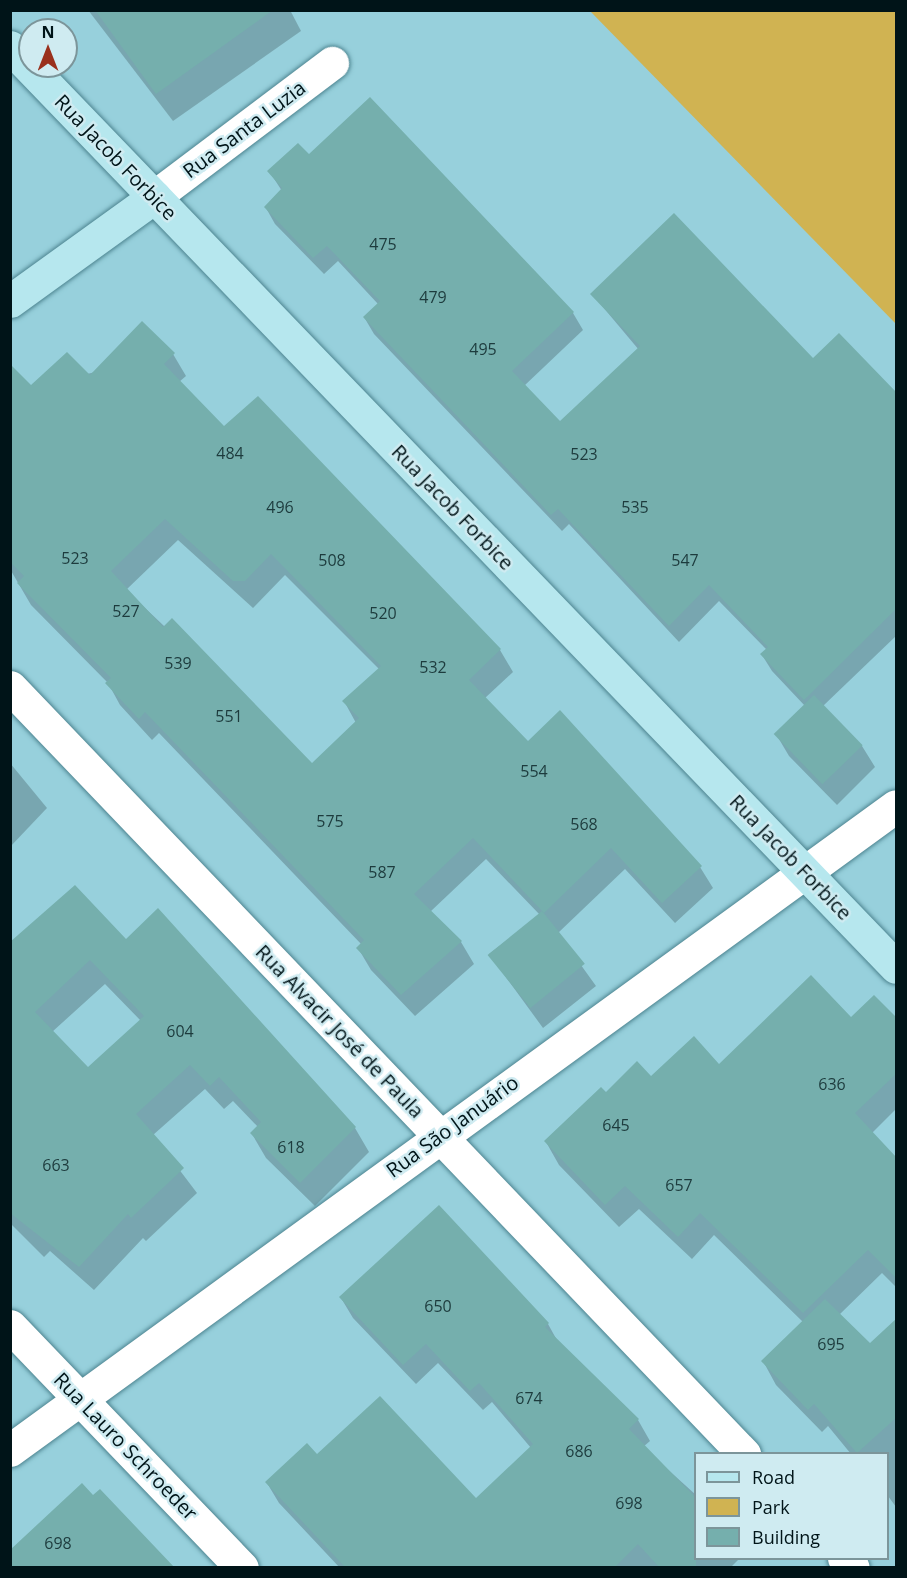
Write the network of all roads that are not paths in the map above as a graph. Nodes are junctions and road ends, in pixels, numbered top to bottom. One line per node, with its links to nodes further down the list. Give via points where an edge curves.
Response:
1 (10, 47): 3 (street, Rua Jacob Forbice)
2 (332, 63): 3 (street, Rua Santa Luzia)
3 (154, 196): 4 (street, Rua Santa Luzia); 7 (street, Rua Jacob Forbice)
4 (10, 301)
5 (10, 687): 9 (street, Rua Alvacir José de Paula)
6 (897, 806): 7 (street, Rua São Januário)
7 (804, 872): 8 (street, Rua Jacob Forbice); 9 (street, Rua São Januário)
8 (897, 967)
9 (439, 1135): 11 (street, Rua São Januário); 13 (street, Rua Alvacir José de Paula)
10 (10, 1326): 11 (street, Rua Lauro Schroeder)
11 (79, 1397): 12 (street, Rua São Januário); 14 (street, Rua Lauro Schroeder)
12 (10, 1450)
13 (742, 1452)
14 (242, 1568)

